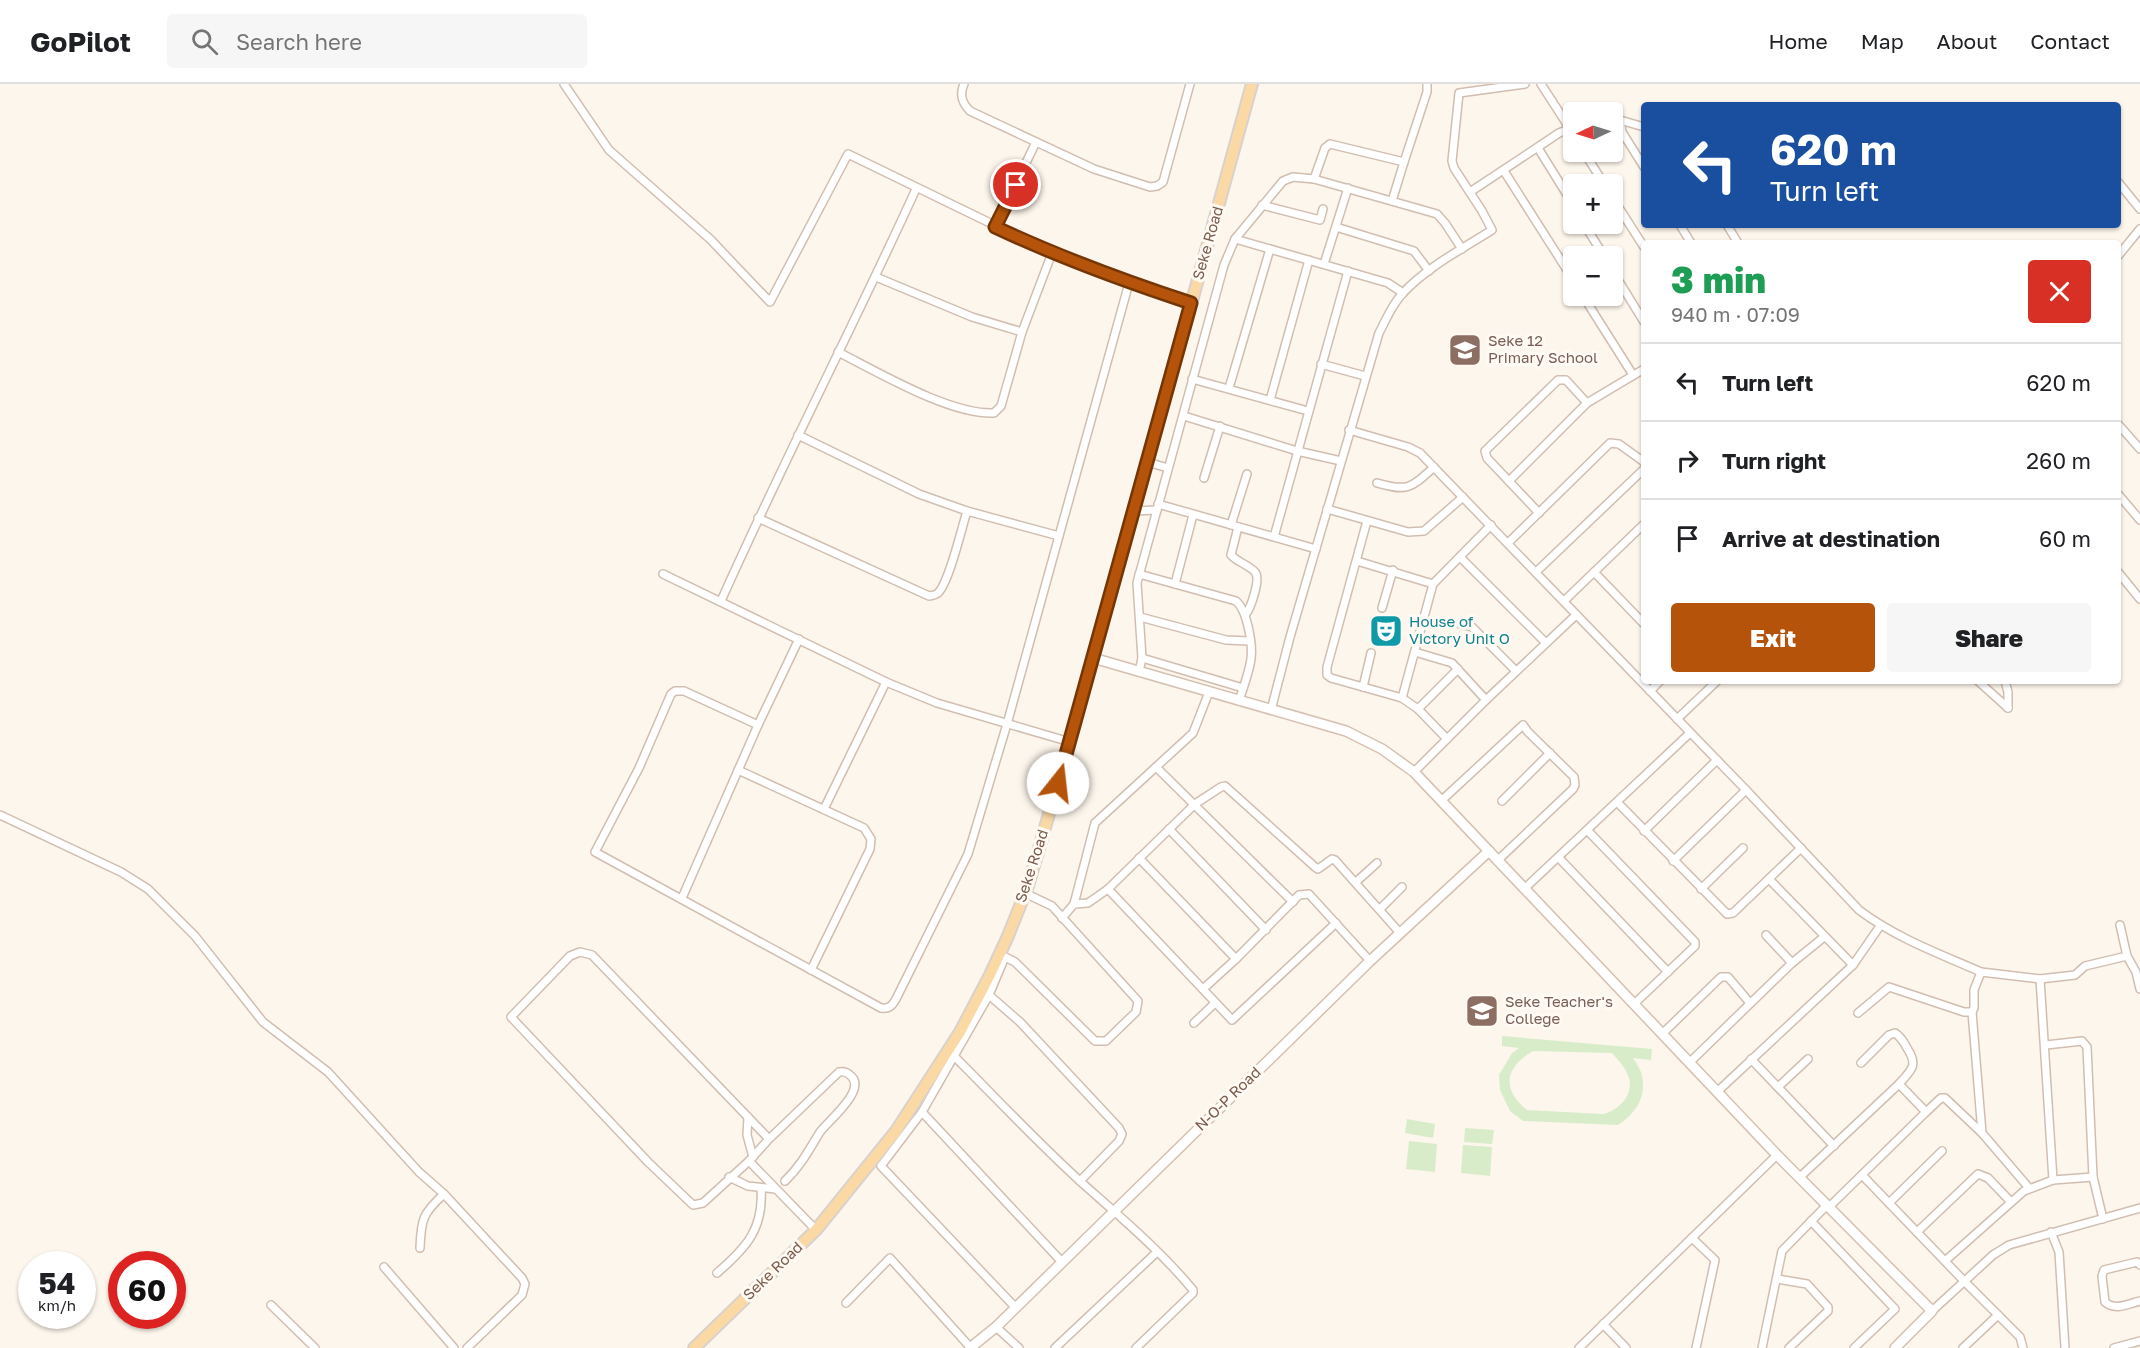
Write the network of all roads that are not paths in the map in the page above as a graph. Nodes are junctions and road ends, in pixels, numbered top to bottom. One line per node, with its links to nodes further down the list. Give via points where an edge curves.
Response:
1 (564, 84): 23 (street, via 609,150 710,239 770,302 848,154)
2 (964, 84): 14 (street, via 961,98 970,111)
3 (1190, 84): 14 (street, via 1163,182 1157,186 1150,188 1122,179)
4 (1252, 84): 48 (main road, Seke Road)
5 (1427, 84): 16 (street)
6 (1525, 84): 8 (street)
7 (1541, 84): 9 (street)
8 (1486, 86): 24 (street, via 1459,93 1452,161)
9 (1563, 116)
10 (1623, 122): 11 (street)
11 (1641, 127)
12 (1563, 133): 15 (street)
13 (1623, 134): 17 (street)
14 (1036, 142): 30 (street)
15 (1538, 148): 18 (street); 22 (street)
16 (1404, 162): 19 (street, via 1330,144 1324,148); 25 (street)
17 (1641, 162)
18 (1504, 171): 24 (street); 41 (street)
19 (1314, 179): 21 (street); 26 (street, via 1287,179)
20 (2121, 186): 28 (street)
21 (1348, 188): 25 (street); 31 (street)
22 (1563, 188)
23 (916, 189): 30 (street); 44 (street)
24 (1470, 192): 36 (street, via 1492,230)
25 (1392, 201): 36 (street, via 1437,214)
26 (1262, 205): 27 (street, via 1320,220); 33 (street)
27 (1323, 209)
28 (2140, 209)
29 (1623, 214): 34 (street)
30 (995, 227): 38 (street)
31 (1336, 227): 40 (street); 43 (street, via 1414,250)
32 (2140, 229): 37 (street)
33 (1235, 239): 35 (street); 57 (street)
34 (1641, 242)
35 (1270, 249): 39 (street); 58 (street)
36 (1462, 249): 43 (street)
37 (2121, 252)
38 (1052, 253): 45 (street); 51 (street)
39 (1309, 260): 40 (street); 59 (street)
40 (1324, 264): 42 (street)
41 (1563, 264)
42 (1348, 271): 47 (street, via 1388,283); 53 (street)
43 (1429, 271): 47 (street)
44 (876, 277): 51 (street, via 972,317); 52 (street)
45 (1129, 283): 48 (street); 93 (street)
46 (1623, 288): 50 (street)
47 (1403, 293): 56 (street, via 1379,333)
48 (1191, 303): 71 (main road, Seke Road)
49 (1589, 306): 55 (street)
50 (1641, 317)
51 (1022, 332): 52 (street, via 1001,406 987,414 944,403)
52 (838, 352): 66 (street)
53 (1322, 364): 56 (street); 61 (street)
54 (1641, 371): 55 (street)
55 (1633, 375): 60 (street)
56 (1365, 376): 65 (street)
57 (1192, 379): 58 (street); 62 (street)
58 (1229, 388): 59 (street)
59 (1270, 400): 61 (street)
60 (1587, 403): 77 (street); 77 (street, via 1566,380 1558,380 1487,448 1487,458)
61 (1308, 411): 68 (street)
62 (1184, 416): 63 (street); 73 (street)
63 (1220, 426): 68 (street); 76 (street)
64 (2121, 427): 67 (street)
65 (1349, 430): 70 (street); 72 (street, via 1414,450)
66 (798, 435): 83 (street, via 918,494); 87 (street)
67 (2140, 449)
68 (1297, 451): 70 (street); 94 (street)
69 (1641, 460): 85 (street, via 1619,444 1610,443)
70 (1341, 461): 82 (street)
71 (1147, 462): 73 (street); 84 (main road, Seke Road)
72 (1434, 467): 78 (street, via 1413,486 1398,488); 79 (street)
73 (1168, 468): 81 (street)
74 (1641, 472): 100 (street)
75 (1247, 474): 91 (street)
76 (1204, 478)
77 (1509, 482): 85 (street)
78 (1377, 483)
79 (1463, 496): 89 (street, via 1424,531 1408,532); 90 (street)
80 (2121, 498): 88 (street)
81 (1157, 507): 84 (street); 86 (street); 103 (street)
82 (1327, 509): 89 (street); 96 (street)
83 (967, 511): 87 (street, via 942,586 937,594 928,596); 93 (street)
84 (1133, 511): 121 (main road, Seke Road)
85 (1539, 513): 95 (street)
86 (1193, 515): 91 (street); 105 (street)
87 (758, 518): 108 (street)
88 (2140, 520)
89 (1367, 521): 98 (street)
90 (1491, 525): 95 (street); 97 (street)
91 (1234, 526): 94 (street); 111 (street, via 1231,555 1255,572 1257,578)
92 (1641, 527): 101 (street)
93 (1059, 536): 143 (street)
94 (1274, 537): 96 (street)
95 (1508, 543): 100 (street)
96 (1316, 549): 141 (street)
97 (1461, 557): 106 (street); 118 (street)
98 (1357, 561): 99 (street); 133 (street, via 1326,672 1331,678)
99 (1393, 570): 106 (street); 110 (street)
100 (1536, 572): 109 (street)
101 (1594, 572): 109 (street); 114 (street)
102 (663, 574): 108 (street)
103 (1139, 574): 105 (street); 113 (street, via 1136,588)
104 (2121, 576): 107 (street)
105 (1175, 584): 111 (street, via 1236,601)
106 (1433, 584): 119 (street)
107 (2140, 599)
108 (721, 601): 116 (street)
109 (1564, 601): 112 (street)
110 (1382, 608)
111 (1246, 614): 117 (street)
112 (1576, 615): 118 (street); 127 (street)
113 (1140, 618): 117 (street, via 1226,640); 122 (street)
114 (1641, 621)
115 (1460, 624): 124 (street, via 1472,627)
116 (799, 639): 126 (street); 144 (street)
117 (1249, 641): 134 (street, via 1251,658)
118 (1546, 643): 124 (street)
119 (1415, 652): 123 (street, via 1447,661); 137 (street)
120 (1371, 653): 133 (street)
121 (1093, 658): 125 (street); 147 (main road, Seke Road)
122 (1142, 658): 125 (street); 134 (street)
123 (1458, 669): 138 (street); 140 (street)
124 (1516, 671): 138 (street)
125 (1139, 672): 136 (street)
126 (885, 682): 143 (street); 158 (street)
127 (1641, 682)
128 (1643, 684): 135 (street)
129 (1657, 684): 135 (street)
130 (1714, 684): 142 (street)
131 (1981, 684): 132 (street, via 2008,708)
132 (2006, 684)
133 (1363, 687): 137 (street)
134 (1243, 688): 139 (street)
135 (1650, 691): 142 (street)
136 (1209, 692): 139 (street); 150 (street, via 1193,733)
137 (1402, 698): 140 (street)
138 (1486, 700): 146 (street)
139 (1239, 701): 141 (street)
140 (1418, 709): 146 (street)
141 (1270, 710): 152 (street, via 1353,734 1382,748)
142 (1677, 720): 145 (street)
143 (1007, 724): 147 (street); 195 (street, via 968,854 893,1005 881,1008)
144 (758, 725): 151 (street); 178 (street, via 684,691 671,694 639,768 595,852)
145 (1690, 733): 149 (street); 156 (street)
146 (1447, 739): 152 (street)
147 (1070, 742): 245 (main road, Seke Road, via 1028,886 984,987 907,1114)
148 (1550, 753): 154 (street, via 1523,725); 155 (street); 168 (street, via 1574,777 1575,785)
149 (1717, 760): 153 (street); 162 (street)
150 (1156, 767): 157 (street); 180 (street, via 1095,823)
151 (738, 770): 158 (street); 178 (street)
152 (1414, 772): 154 (street)
153 (1746, 790): 164 (street); 169 (street)
154 (1441, 801): 165 (street)
155 (1502, 801)
156 (1618, 803): 161 (street); 162 (street)
157 (1195, 804): 160 (street); 172 (street, via 1221,786 1228,787 1315,867 1335,860); 179 (street)
158 (824, 809): 195 (street, via 864,828 871,839 870,849)
159 (0, 815): 237 (street, via 122,872 148,889 195,936 263,1022 328,1072)
160 (1169, 829): 166 (street); 186 (street)
161 (1588, 831): 167 (street); 196 (street, via 1693,939 1695,946)
162 (1644, 831): 169 (street)
163 (1743, 848): 176 (street)
164 (1801, 848): 171 (street); 185 (street, via 1859,910)
165 (1489, 851): 168 (street); 187 (street, N-O-P Road)
166 (1139, 858): 174 (street); 191 (street)
167 (1559, 858): 175 (street); 196 (street)
168 (1497, 861): 175 (street)
169 (1673, 861): 176 (street)
170 (1377, 862): 172 (street)
171 (1769, 879): 176 (street, via 1730,914 1724,913); 189 (street)
172 (1356, 882): 181 (street)
173 (1402, 887): 181 (street)
174 (1108, 888): 180 (street, via 1088,903); 199 (street)
175 (1524, 889): 204 (street)
176 (1701, 889)
177 (1030, 896): 182 (street, via 1052,906)
178 (682, 898): 195 (street)
179 (1293, 902): 183 (street, via 1299,895 1309,894); 186 (street)
180 (1074, 904): 182 (street)
181 (1380, 909): 187 (street)
182 (1062, 918): 201 (street, via 1138,1001 1136,1012 1106,1041 1095,1041 1015,962 1005,957)
183 (1336, 923): 192 (street); 202 (street, via 1232,1020)
184 (2120, 925): 190 (street)
185 (1880, 926): 194 (street); 197 (street)
186 (1266, 930): 191 (street)
187 (1400, 933): 192 (street, N-O-P Road)
188 (1766, 935): 193 (street)
189 (1824, 937): 193 (street); 194 (street)
190 (2127, 956): 198 (street, via 2085,966 2075,975); 200 (street)
191 (1236, 959): 199 (street)
192 (1370, 961): 242 (street, N-O-P Road)
193 (1792, 963): 203 (street)
194 (1853, 965): 211 (street)
195 (811, 970)
196 (1668, 972): 204 (street)
197 (1982, 972): 198 (street); 205 (street, via 1974,990)
198 (2040, 979): 209 (street)
199 (1203, 989): 202 (street)
200 (2140, 989)
201 (988, 995): 210 (street); 233 (street, via 1020,1022 1122,1134)
202 (1215, 1003): 207 (street)
203 (1750, 1003): 208 (street, via 1728,977 1721,977); 213 (street)
204 (1634, 1004): 208 (street)
205 (1972, 1012): 206 (street, via 1889,987); 221 (street)
206 (1858, 1013)
207 (1194, 1023)
208 (1663, 1033): 213 (street)
209 (2046, 1045): 229 (street, via 2082,1041 2087,1047); 231 (street)
210 (954, 1056): 218 (street); 233 (street)
211 (1751, 1059): 216 (street); 217 (street)
212 (1808, 1059): 216 (street)
213 (1690, 1062): 217 (street)
214 (1861, 1063): 215 (street, via 1895,1033 1915,1062)
215 (1899, 1084): 219 (street); 223 (street)
216 (1778, 1087): 223 (street)
217 (1718, 1091): 225 (street)
218 (922, 1112): 252 (street); 261 (street, via 881,1166)
219 (1926, 1112): 221 (street, via 1945,1098); 227 (street)
220 (748, 1117): 222 (street); 226 (street); 230 (street, via 586,952 570,956 511,1017 690,1203 699,1205)
221 (1982, 1132): 235 (street)
222 (769, 1139): 226 (street); 232 (street, via 839,1072 854,1079 851,1096)
223 (1834, 1146): 228 (street)
224 (1942, 1151): 239 (street)
225 (1777, 1155): 228 (street); 248 (street)
226 (751, 1159): 230 (street); 236 (street)
227 (1862, 1175): 239 (street); 240 (street)
228 (1800, 1177): 240 (street)
229 (2093, 1177): 231 (street); 243 (street)
230 (729, 1178): 234 (street)
231 (2053, 1180): 235 (street)
232 (785, 1181)
233 (1080, 1181): 242 (street)
234 (761, 1188): 236 (street); 255 (street, via 760,1218 755,1230)
235 (2029, 1188): 238 (street)
236 (775, 1189): 245 (street)
237 (444, 1194): 249 (street, via 424,1217); 269 (street, via 525,1284 522,1295)
238 (2011, 1202): 246 (street, via 1988,1178 1978,1174); 251 (street)
239 (1889, 1203): 246 (street)
240 (1828, 1206): 244 (street); 262 (street)
241 (2140, 1209): 243 (street)
242 (1114, 1210): 250 (street); 252 (street, N-O-P Road)
243 (2103, 1219): 247 (street)
244 (1811, 1221): 256 (street, via 1782,1251); 280 (street, via 1895,1309)
245 (816, 1230): 270 (main road, Seke Road)
246 (1917, 1232): 251 (street)
247 (2051, 1232): 257 (street, via 2009,1245); 284 (street, via 2059,1252)
248 (1692, 1238): 264 (street); 277 (street, via 1714,1260)
249 (420, 1248)
250 (1157, 1252): 273 (street); 274 (street, via 1193,1293)
251 (1945, 1261): 257 (street)
252 (1062, 1262): 261 (street, N-O-P Road)
253 (2140, 1266): 258 (street, via 2137,1262 2121,1265 2104,1270 2102,1276 2105,1302 2110,1307)
254 (384, 1267): 268 (street)
255 (717, 1273)
256 (1777, 1279): 278 (street); 279 (street, via 1806,1284 1828,1307)
257 (1965, 1282): 262 (street); 263 (street)
258 (2140, 1301)
259 (846, 1303): 271 (street, via 890,1258)
260 (271, 1305): 267 (street)
261 (1015, 1307): 265 (street, N-O-P Road)
262 (1932, 1311): 281 (street)
263 (1998, 1315): 282 (street); 283 (street, via 2020,1337)
264 (1603, 1324): 275 (street); 276 (street)
265 (996, 1326): 271 (street, N-O-P Road); 272 (street)
266 (2140, 1341): 285 (street)
267 (315, 1348)
268 (454, 1348)
269 (467, 1348)
270 (693, 1348)
271 (970, 1348)
272 (1019, 1348)
273 (1055, 1348)
274 (1136, 1348)
275 (1579, 1348)
276 (1626, 1348)
277 (1696, 1348)
278 (1762, 1348)
279 (1789, 1348)
280 (1854, 1348)
281 (1895, 1348)
282 (1963, 1348)
283 (2024, 1348)
284 (2065, 1348)
285 (2118, 1348)

